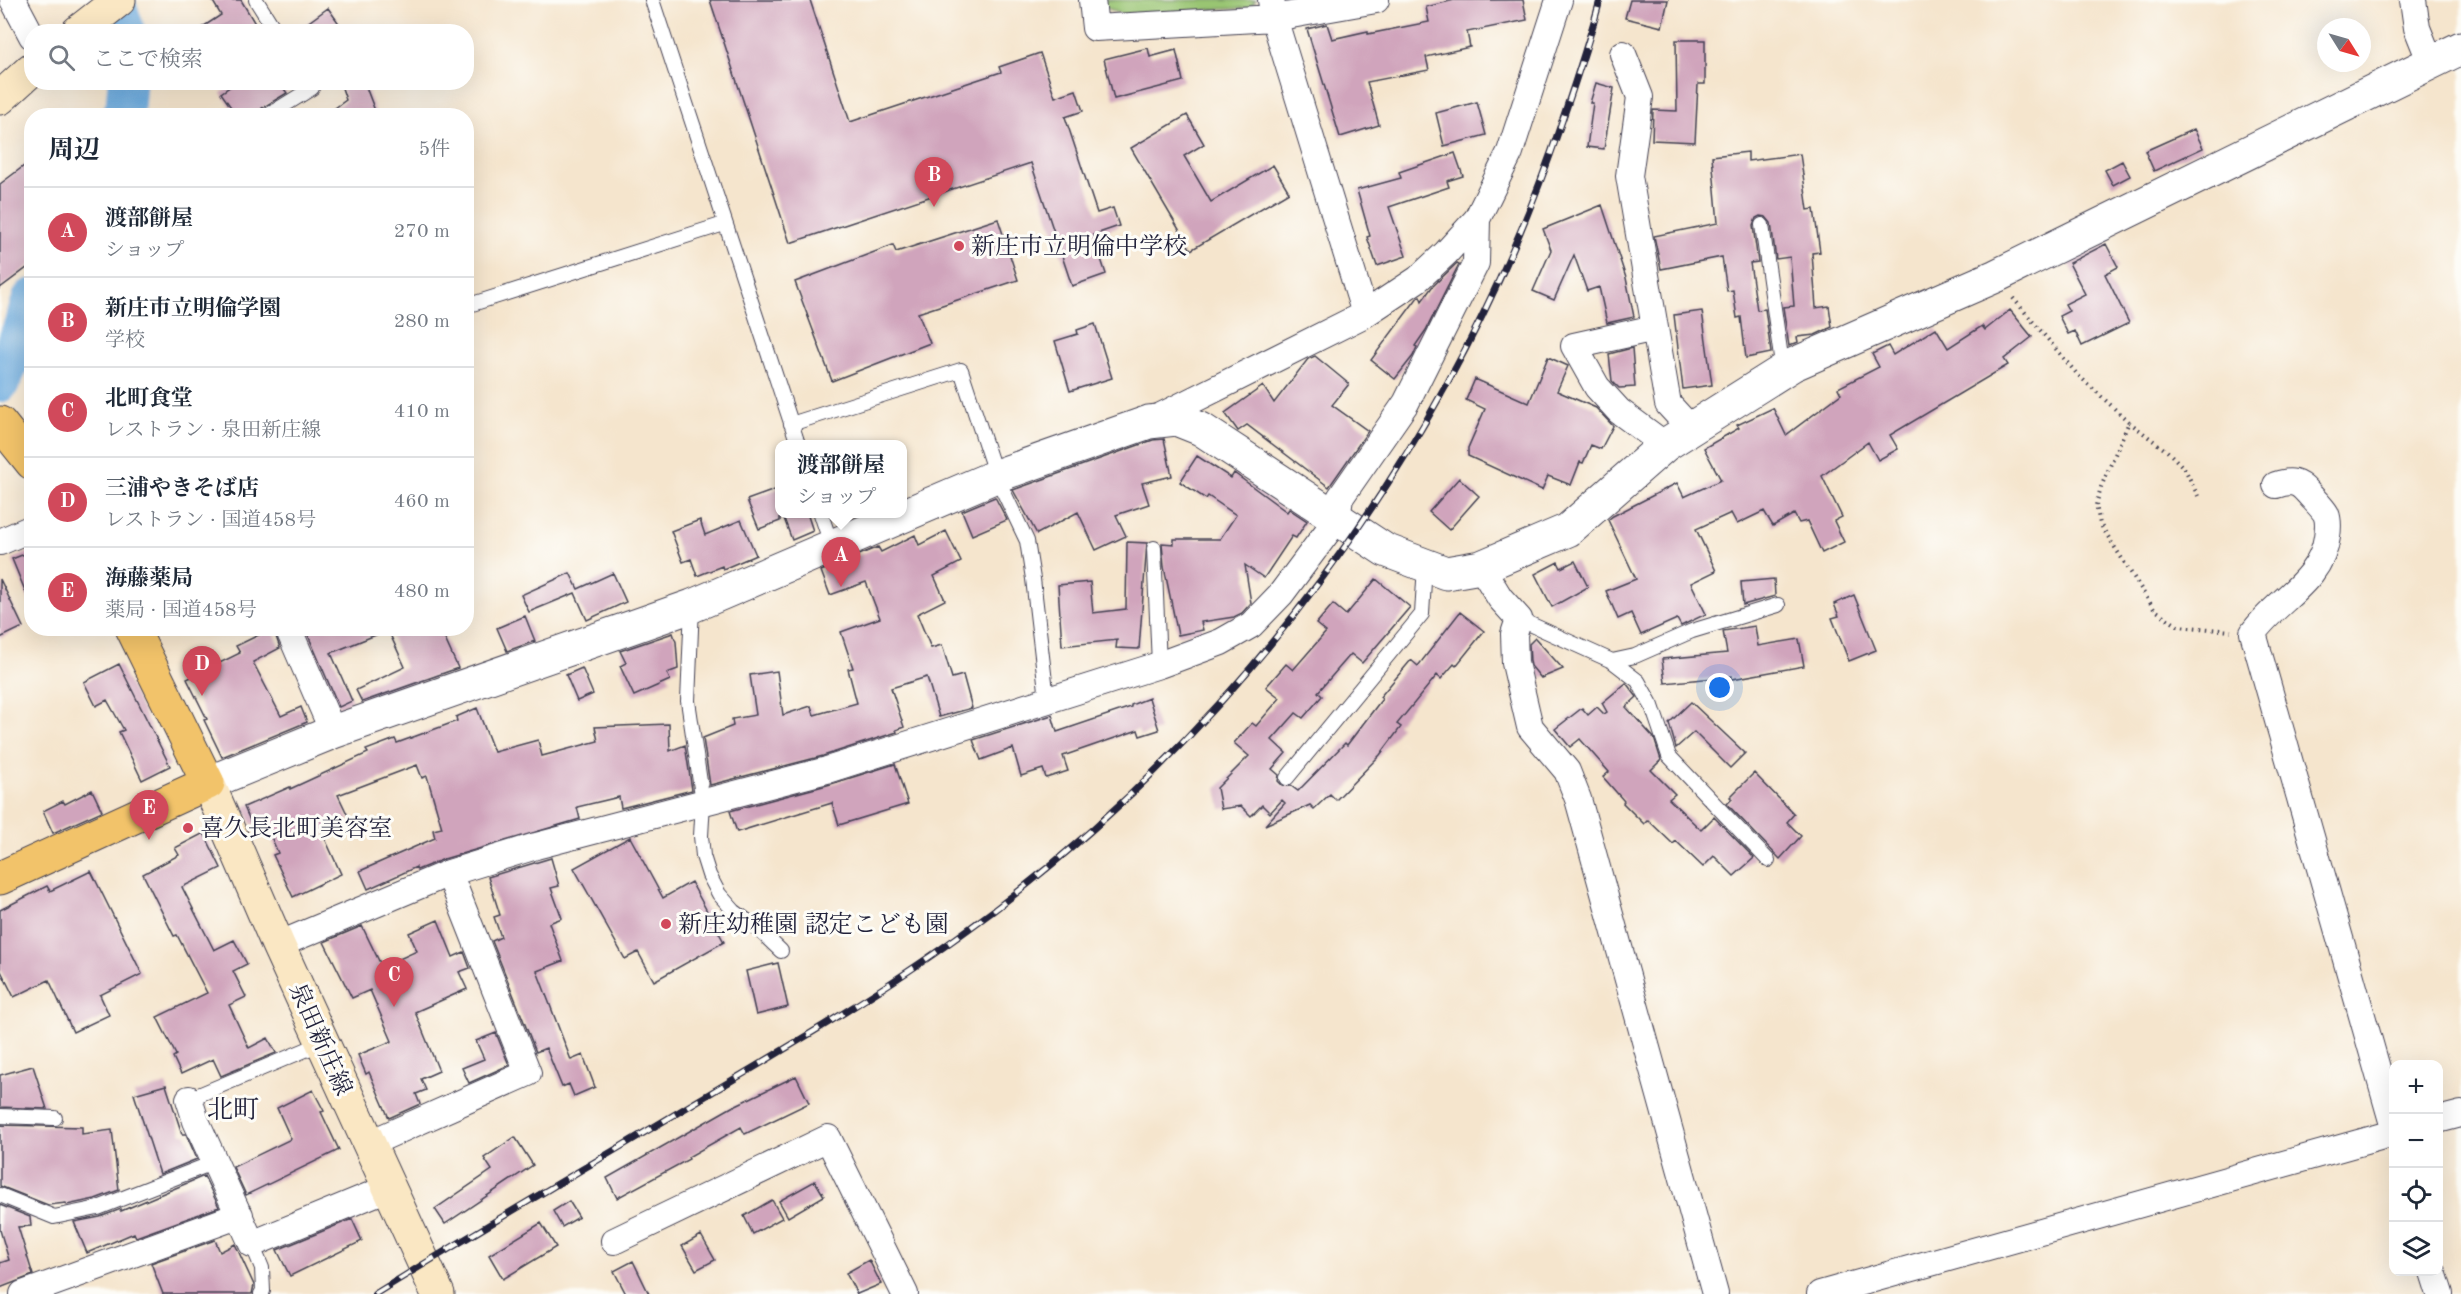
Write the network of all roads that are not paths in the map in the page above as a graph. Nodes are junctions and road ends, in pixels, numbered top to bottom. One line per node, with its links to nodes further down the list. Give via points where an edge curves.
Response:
1 (13, 0): 10 (street)
2 (256, 0): 12 (lane)
3 (652, 0): 21 (lane)
4 (1092, 0): 9 (street, via 1095,28)
5 (1376, 0): 9 (street)
6 (1559, 0): 20 (street, via 1510,152)
7 (2413, 0): 15 (street, via 2417,28)
8 (115, 3): 11 (main road)
9 (1273, 9): 24 (street)
10 (26, 24)
11 (88, 24)
12 (271, 24)
13 (2461, 48): 15 (street)
14 (1623, 54): 25 (street, via 1640,97 1629,176)
15 (2431, 63): 26 (street, via 1996,276)
16 (24, 76): 18 (main road)
17 (309, 90): 19 (lane)
18 (0, 98)
19 (280, 108)
20 (1477, 219): 24 (street, via 1418,279); 38 (street, via 1476,263 1406,403 1340,498)
21 (724, 224): 23 (lane); 29 (lane)
22 (1762, 225): 26 (lane)
23 (474, 303)
24 (1365, 314): 27 (street)
25 (1654, 328): 30 (street); 30 (street, via 1574,346 1597,387 1619,411)
26 (1783, 370): 30 (street)
27 (1149, 422): 33 (street); 38 (street, via 1176,420 1201,429)
28 (0, 423): 32 (highway)
29 (791, 424): 31 (lane); 33 (lane, via 961,370)
30 (1678, 437): 44 (street, via 1568,530)
31 (797, 440)
32 (24, 452)
33 (996, 476): 35 (street); 52 (lane, via 1026,541)
34 (2276, 485): 64 (street, via 2289,481 2301,485 2326,514 2326,545 2321,561 2309,576 2253,633)
35 (907, 515)
36 (823, 518): 41 (lane)
37 (899, 518): 41 (street)
38 (1337, 519): 43 (street, via 1384,550); 51 (street, via 1281,594 1251,625 1221,642)
39 (24, 532): 40 (street)
40 (0, 542)
41 (832, 547): 46 (street)
42 (1154, 548): 51 (lane)
43 (1425, 565): 44 (street, via 1446,573); 54 (lane, via 1422,614)
44 (1481, 567): 47 (street)
45 (1778, 605): 50 (lane)
46 (692, 606): 53 (street); 56 (lane, via 688,701)
47 (1519, 619): 50 (lane); 82 (street, via 1514,634 1515,663 1530,727 1567,771 1578,799)
48 (136, 636): 55 (highway)
49 (291, 636): 53 (street)
50 (1612, 661): 57 (lane, via 1638,681 1652,706 1669,756)
51 (1159, 665): 52 (street)
52 (1047, 699): 56 (street, via 827,770)
53 (333, 732): 55 (street)
54 (1287, 778)
55 (208, 783): 59 (highway); 60 (main road, 泉田新庄線)
56 (703, 802): 58 (street); 61 (lane, via 703,856 714,885 734,911)
57 (1768, 860)
58 (449, 873): 60 (street); 70 (street, via 528,1073)
59 (0, 878)
60 (278, 945): 62 (main road, 泉田新庄線)
61 (781, 951)
62 (322, 1043): 63 (lane); 70 (main road, 泉田新庄線)
63 (189, 1099): 71 (street)
64 (2390, 1114)
65 (2461, 1114): 68 (street)
66 (0, 1116): 67 (lane)
67 (55, 1118)
68 (2443, 1119)
69 (2389, 1134): 83 (street)
70 (368, 1144): 72 (main road, 泉田新庄線)
71 (215, 1162): 73 (lane, via 98,1208 54,1217); 74 (street)
72 (388, 1188): 76 (street); 78 (main road, 泉田新庄線)
73 (0, 1195)
74 (240, 1215): 76 (street); 79 (street)
75 (614, 1241): 81 (street, via 828,1138)
76 (252, 1244): 80 (lane, via 262,1268)
77 (2434, 1276): 84 (street)
78 (433, 1292)
79 (23, 1294)
80 (261, 1294)
81 (905, 1294)
82 (1715, 1294)
83 (1820, 1294)
84 (2440, 1294)

